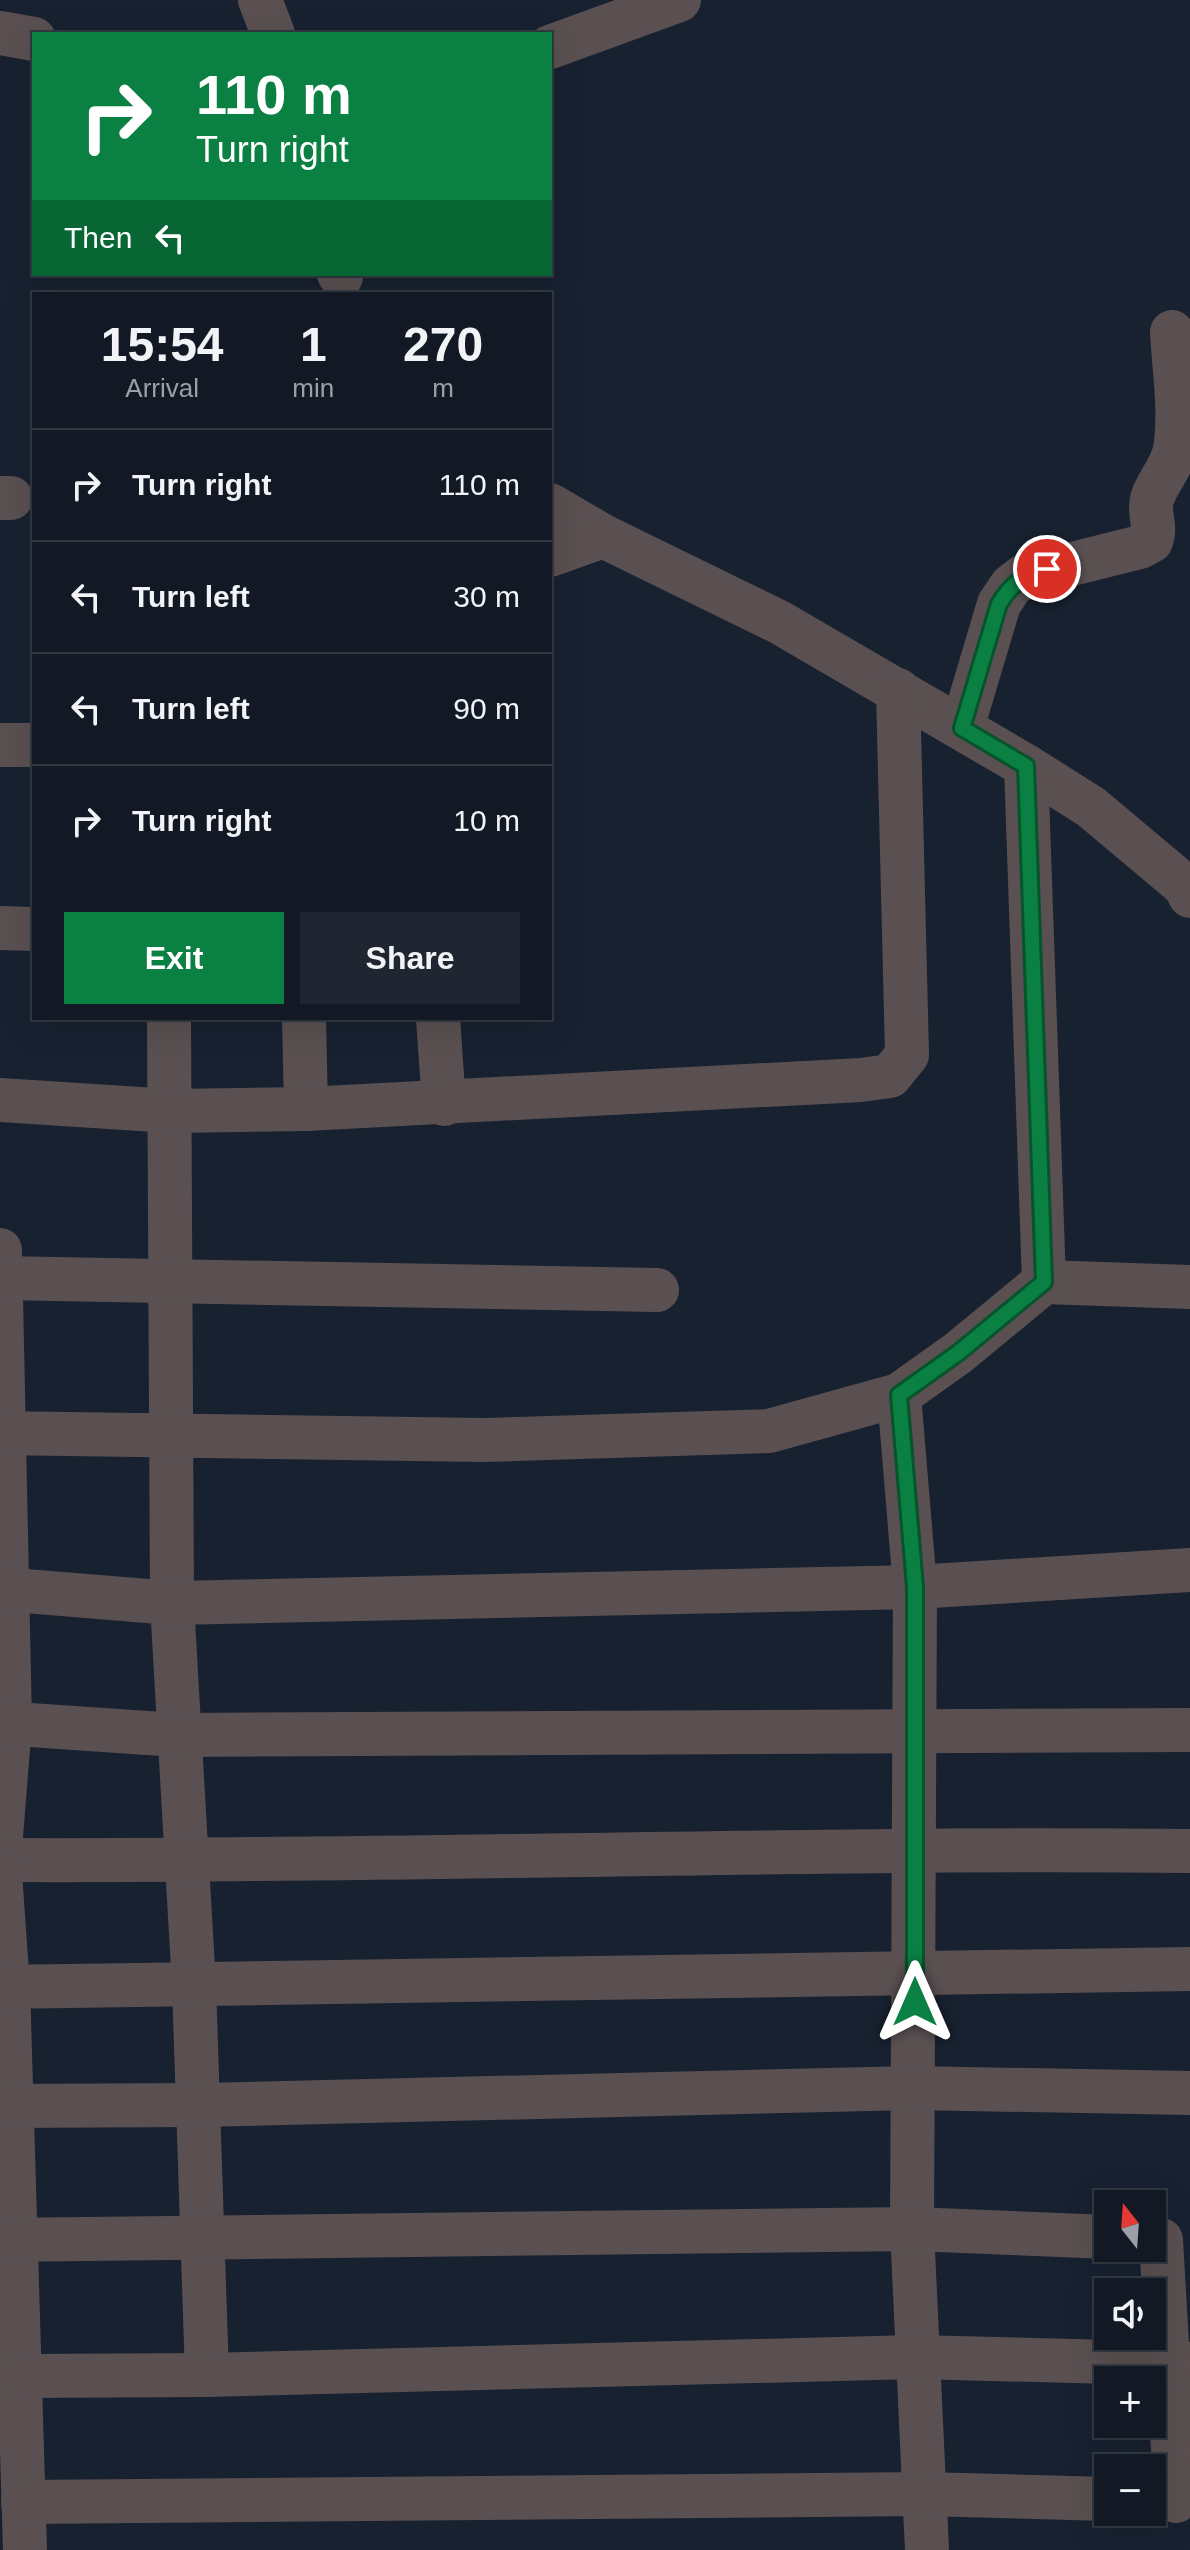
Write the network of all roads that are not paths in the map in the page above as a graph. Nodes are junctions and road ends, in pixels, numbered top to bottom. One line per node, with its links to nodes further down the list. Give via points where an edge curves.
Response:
1 (260, 0): 4 (street)
2 (679, 0): 3 (street)
3 (636, 9): 7 (street)
4 (272, 32)
5 (0, 33): 6 (street)
6 (32, 39)
7 (552, 46)
8 (1172, 332): 13 (street, via 1175,450 1153,495 1151,541 1024,576 1011,586 999,604)
9 (552, 506): 10 (street)
10 (603, 536): 11 (street); 12 (street, via 779,622)
11 (552, 554)
12 (898, 690): 13 (street); 24 (street, via 907,1055 890,1076)
13 (962, 728): 16 (street)
14 (0, 745): 15 (street)
15 (32, 745)
16 (1026, 766): 17 (street, via 1091,807 1185,886); 30 (street)
17 (1190, 896)
18 (0, 928): 19 (street)
19 (32, 929)
20 (169, 1020): 26 (street)
21 (304, 1020): 25 (street)
22 (438, 1020): 24 (street)
23 (0, 1100): 26 (street)
24 (444, 1104): 25 (street)
25 (306, 1109): 26 (street)
26 (171, 1111): 29 (street)
27 (0, 1250): 28 (street)
28 (1, 1278): 29 (street); 34 (street)
29 (171, 1282): 32 (street); 35 (street)
30 (1044, 1282): 31 (street); 33 (street)
31 (1190, 1287)
32 (657, 1290)
33 (899, 1395): 35 (street, via 769,1431 485,1440); 37 (street)
34 (1, 1433): 35 (street); 38 (street)
35 (174, 1433): 39 (street)
36 (1190, 1570): 37 (street)
37 (915, 1587): 39 (street); 41 (street)
38 (2, 1589): 39 (street); 40 (street)
39 (172, 1603): 43 (street)
40 (5, 1724): 43 (street); 45 (street)
41 (912, 1730): 42 (street); 43 (street); 44 (street)
42 (1190, 1730)
43 (177, 1735): 48 (street)
44 (912, 1848): 46 (street); 48 (street); 51 (street)
45 (0, 1849)
46 (1190, 1851)
47 (0, 1860): 48 (street)
48 (187, 1861): 52 (street)
49 (0, 1873): 53 (street)
50 (1190, 1969): 51 (street)
51 (915, 1973): 52 (street); 54 (street)
52 (194, 1986): 53 (street); 56 (street)
53 (4, 1987): 57 (street)
54 (913, 2088): 55 (street); 56 (street); 58 (street)
55 (1190, 2093)
56 (199, 2105): 57 (street); 62 (street)
57 (6, 2106): 61 (street)
58 (912, 2229): 59 (street); 62 (street); 63 (street)
59 (1094, 2236)
60 (1168, 2239): 64 (street)
61 (8, 2240): 62 (street); 66 (street)
62 (201, 2240): 65 (street)
63 (915, 2357): 64 (street); 65 (street); 67 (street)
64 (1180, 2364): 69 (street)
65 (207, 2375): 66 (street)
66 (20, 2376): 70 (street)
67 (924, 2494): 68 (street); 70 (street); 71 (street)
68 (1094, 2499)
69 (1173, 2500)
70 (18, 2530)
71 (927, 2550)

